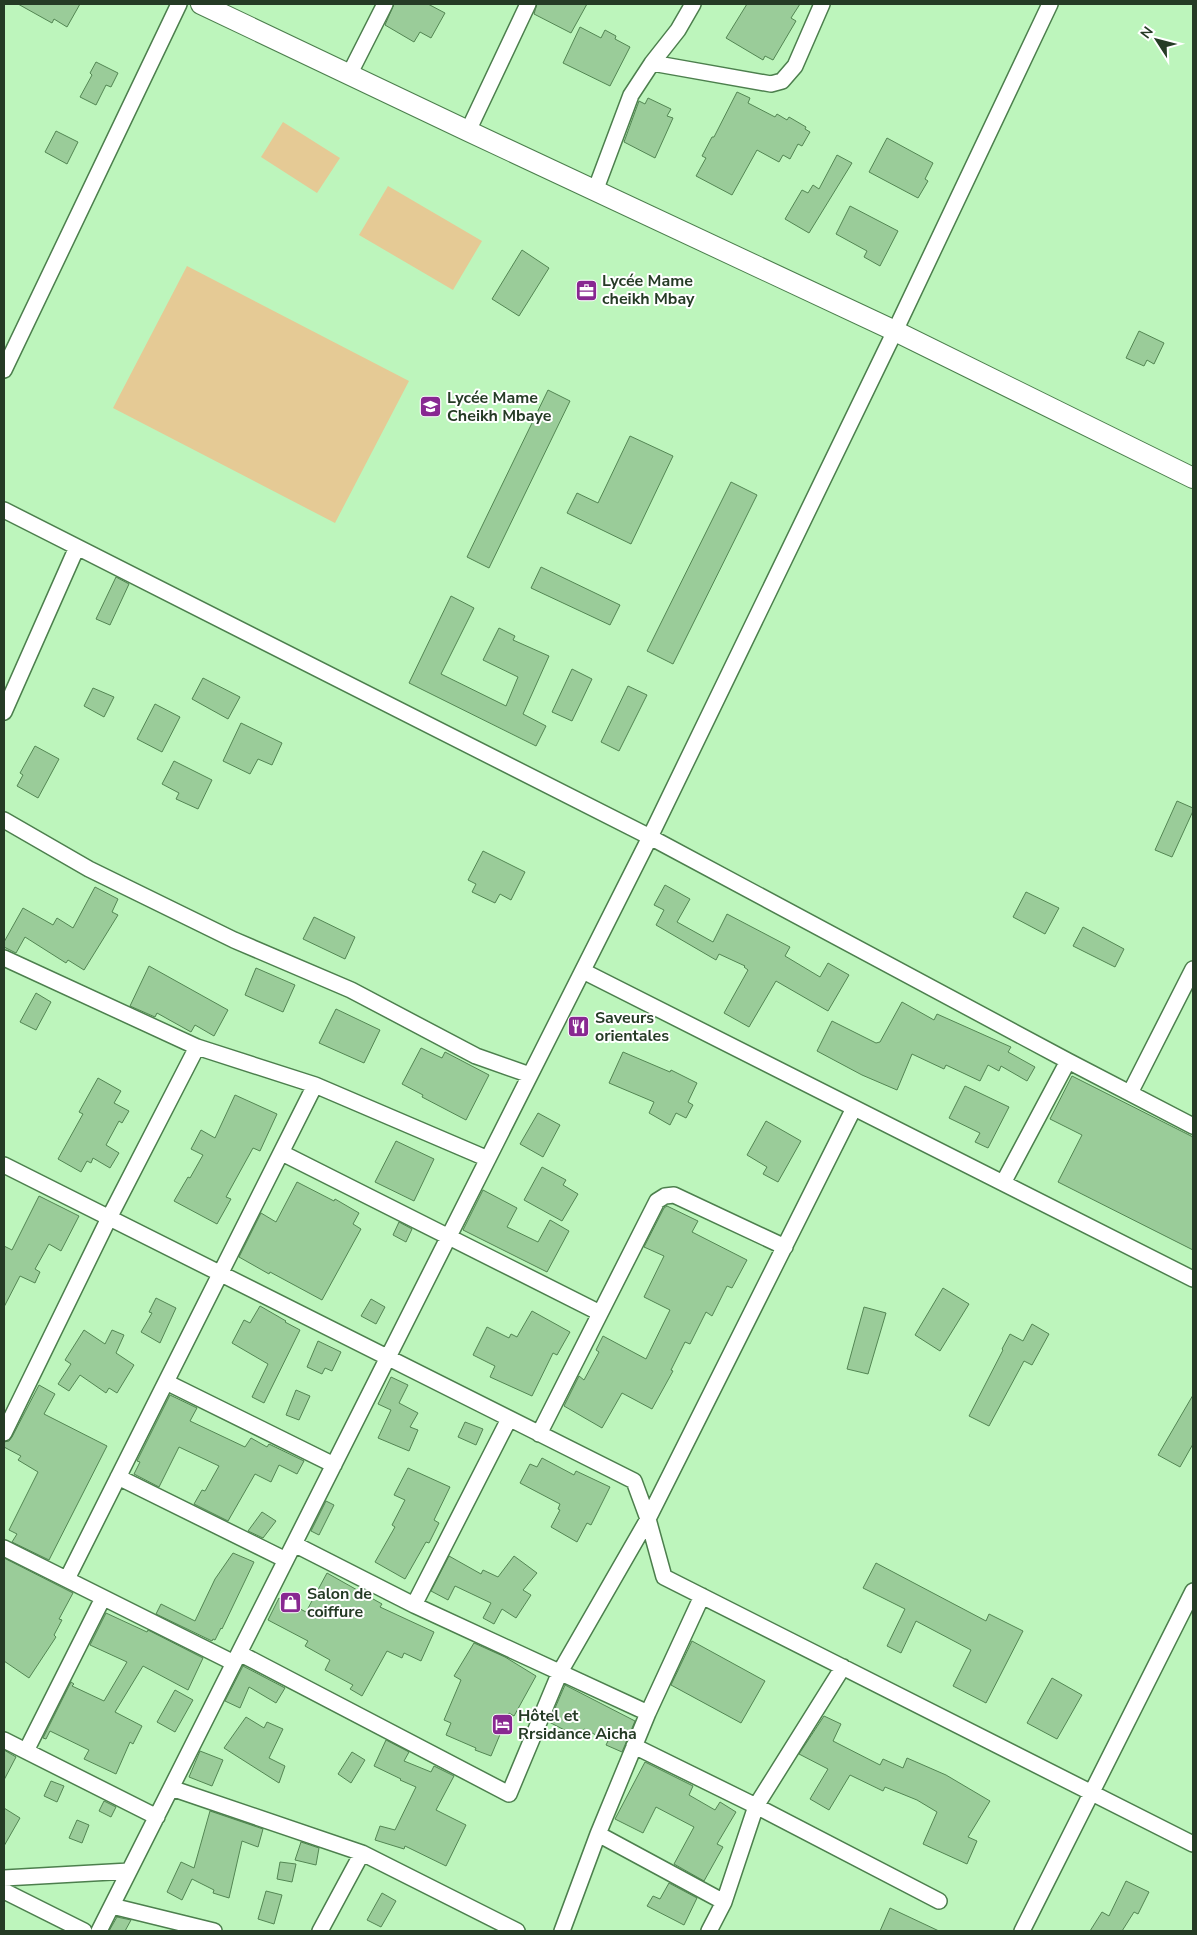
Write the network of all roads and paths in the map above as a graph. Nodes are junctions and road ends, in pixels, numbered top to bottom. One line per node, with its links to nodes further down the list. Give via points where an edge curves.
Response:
1 (179, 4): 13 (street)
2 (201, 4): 9 (main road)
3 (385, 4): 9 (street)
4 (528, 4): 10 (street)
5 (693, 4): 8 (street, via 678,30)
6 (822, 4): 8 (street, via 795,66 782,81 771,84)
7 (1050, 4): 12 (street)
8 (652, 63): 11 (street, via 631,95)
9 (349, 75): 10 (main road)
10 (468, 131): 11 (main road)
11 (595, 190): 12 (main road)
12 (895, 330): 14 (main road); 19 (street)
13 (4, 370)
14 (1193, 478)
15 (4, 510): 16 (street)
16 (77, 547): 17 (street); 19 (street)
17 (4, 712)
18 (4, 820): 25 (street, via 89,869 234,940 350,990 476,1056)
19 (650, 837): 22 (street); 24 (street)
20 (4, 958): 23 (street)
21 (1193, 969): 27 (street)
22 (583, 971): 25 (street); 28 (street)
23 (197, 1046): 26 (street); 34 (street)
24 (1068, 1061): 27 (street); 33 (street)
25 (530, 1075): 31 (street)
26 (315, 1085): 30 (street); 31 (street)
27 (1130, 1094): 29 (street)
28 (854, 1108): 33 (street); 36 (street)
29 (1193, 1126)
30 (282, 1153): 35 (street); 37 (street)
31 (488, 1159): 35 (street)
32 (4, 1166): 34 (street)
33 (1004, 1183): 38 (street)
34 (109, 1218): 37 (street); 43 (street)
35 (449, 1237): 39 (street); 40 (street)
36 (785, 1247): 39 (street, via 674,1195 666,1196 657,1201); 47 (street)
37 (220, 1274): 40 (street); 41 (street)
38 (1193, 1279)
39 (600, 1313): 44 (street)
40 (388, 1358): 42 (street); 45 (street)
41 (166, 1382): 45 (street); 46 (street)
42 (509, 1419): 44 (street); 55 (street)
43 (4, 1433)
44 (539, 1434): 47 (street, via 634,1481)
45 (334, 1465): 48 (street)
46 (118, 1476): 50 (street); 51 (street)
47 (648, 1519): 53 (street, via 664,1577); 58 (street)
48 (294, 1544): 50 (street); 55 (street)
49 (4, 1548): 51 (street)
50 (286, 1560): 56 (street)
51 (67, 1579): 54 (street)
52 (1193, 1591): 64 (street)
53 (702, 1596): 57 (street); 59 (street)
54 (103, 1598): 56 (street); 62 (street)
55 (414, 1604): 58 (street)
56 (236, 1658): 58 (street, via 508,1794); 63 (street)
57 (843, 1667): 64 (street); 65 (street)
58 (560, 1672): 59 (street)
59 (648, 1713): 61 (street)
60 (4, 1740): 62 (street)
61 (634, 1746): 65 (street); 67 (street)
62 (26, 1751): 66 (street)
63 (171, 1788): 66 (street); 69 (street)
64 (1092, 1792): 68 (street); 83 (street)
65 (756, 1806): 73 (street); 74 (street)
66 (157, 1817): 70 (street)
67 (598, 1834): 74 (street); 81 (street)
68 (1193, 1844)
69 (362, 1853): 79 (street); 80 (street)
70 (130, 1871): 71 (street); 75 (street)
71 (4, 1878)
72 (4, 1891): 76 (street)
73 (938, 1901)
74 (724, 1902): 82 (street)
75 (112, 1906): 77 (street); 78 (street)
76 (84, 1931)
77 (99, 1931)
78 (214, 1931)
79 (320, 1931)
80 (517, 1931)
81 (562, 1931)
82 (709, 1931)
83 (1022, 1931)

